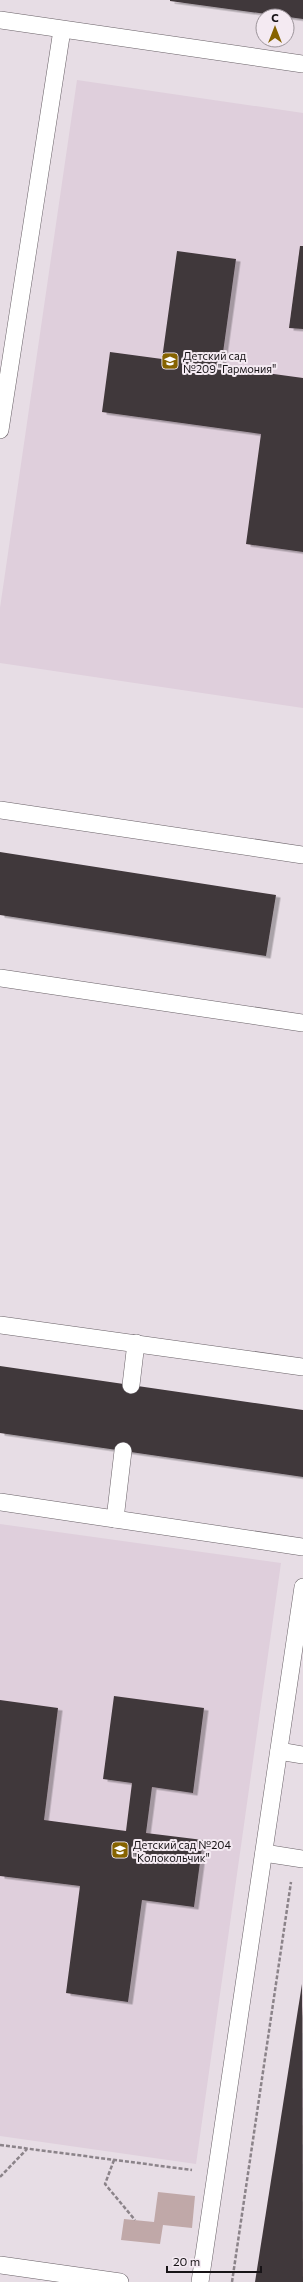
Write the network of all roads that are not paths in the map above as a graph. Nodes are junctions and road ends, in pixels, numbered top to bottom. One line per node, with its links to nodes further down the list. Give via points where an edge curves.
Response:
1 (0, 20): 2 (lane)
2 (62, 30): 3 (lane); 4 (lane)
3 (303, 61)
4 (0, 430)
5 (0, 810): 6 (lane)
6 (303, 855)
7 (0, 978): 8 (lane)
8 (303, 1023)
9 (0, 1325): 10 (lane)
10 (136, 1344): 11 (lane); 12 (lane)
11 (303, 1367)
12 (131, 1385)
13 (123, 1451): 15 (lane)
14 (0, 1502): 15 (lane)
15 (115, 1519): 16 (lane)
16 (303, 1546)
17 (303, 1587): 18 (lane)
18 (279, 1751): 19 (lane); 20 (lane)
19 (303, 1754)
20 (264, 1853): 21 (lane); 24 (lane)
21 (299, 1858)
22 (0, 2265): 23 (lane)
23 (120, 2282)
24 (200, 2282)

